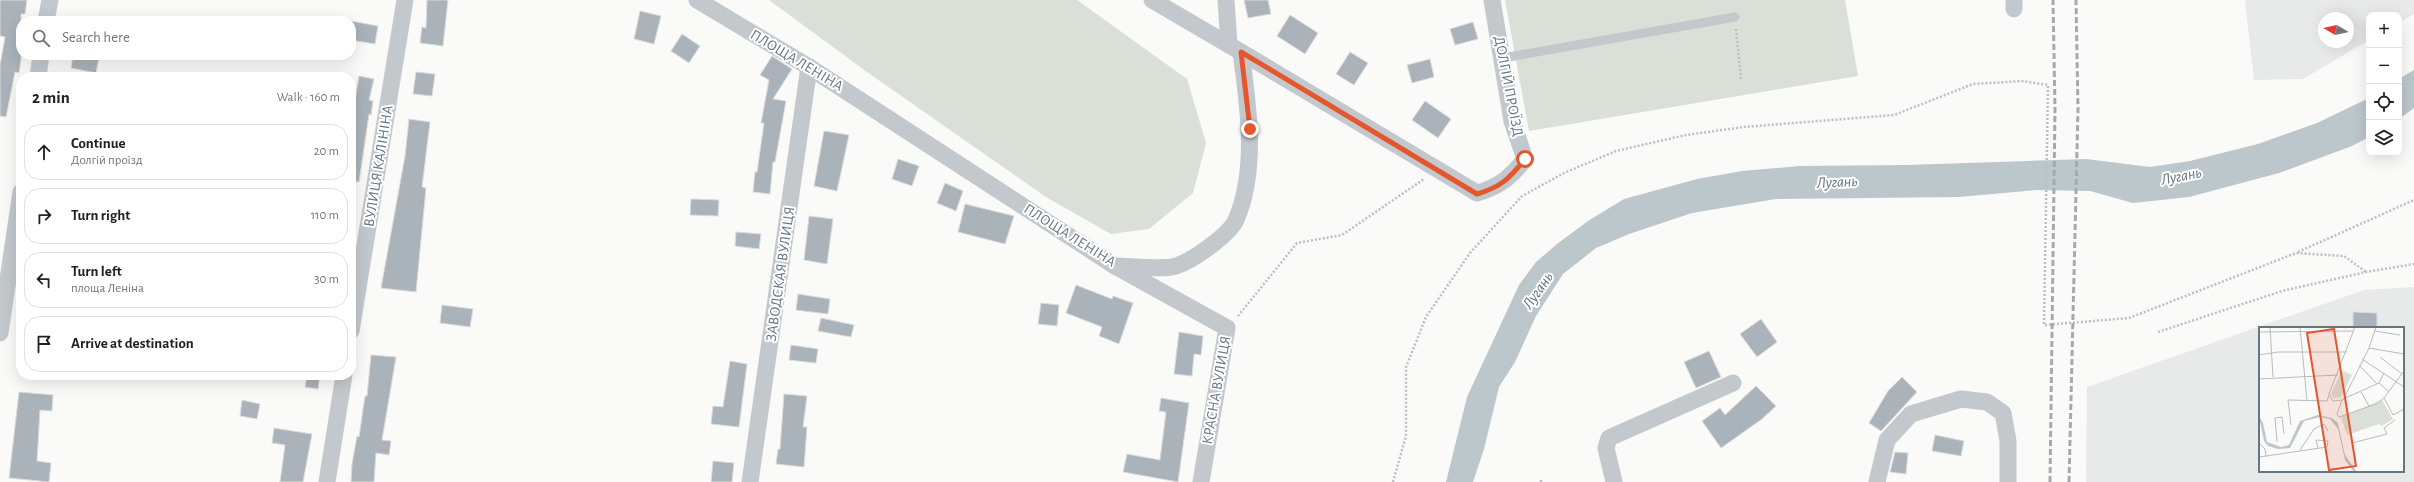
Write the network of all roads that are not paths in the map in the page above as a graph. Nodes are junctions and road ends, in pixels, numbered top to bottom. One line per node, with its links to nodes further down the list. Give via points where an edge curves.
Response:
1 (50, 0): 7 (street)
2 (405, 0): 16 (street, ВУЛИЦЯ КАЛІНІНА)
3 (697, 0): 12 (street, ПЛОЩА ЛЕНІНА)
4 (1152, 0): 9 (street)
5 (1226, 0): 9 (street, ПЛОЩА ЛЕНІНА)
6 (1492, 0): 10 (street, ДОЛГІЙ ПРОЇЗД)
7 (47, 16)
8 (1735, 17): 10 (lane)
9 (1235, 48): 10 (street, ДОЛГІЙ ПРОЇЗД, via 1477,194 1494,189 1510,178 1525,159 1512,121); 15 (street, ПЛОЩА ЛЕНІНА, via 1250,129 1245,185 1235,222 1208,249 1175,266)
10 (1503, 58)
11 (40, 60): 13 (street)
12 (809, 67): 15 (street, ПЛОЩА ЛЕНІНА); 21 (street, ЗАВОДСКАЯ ВУЛИЦЯ)
13 (39, 72)
14 (16, 226): 17 (street)
15 (1115, 266): 22 (street, КРАСНА ВУЛИЦЯ, via 1227,328)
16 (356, 300)
17 (0, 333)
18 (343, 380): 20 (street)
19 (1733, 383): 23 (street, via 1609,438 1606,448)
20 (326, 482)
21 (750, 482)
22 (1201, 482)
23 (1614, 482)
24 (1877, 482): 25 (street, via 1887,440 1912,414 1961,399 1987,402 2003,413 2008,441)
25 (2008, 482)

